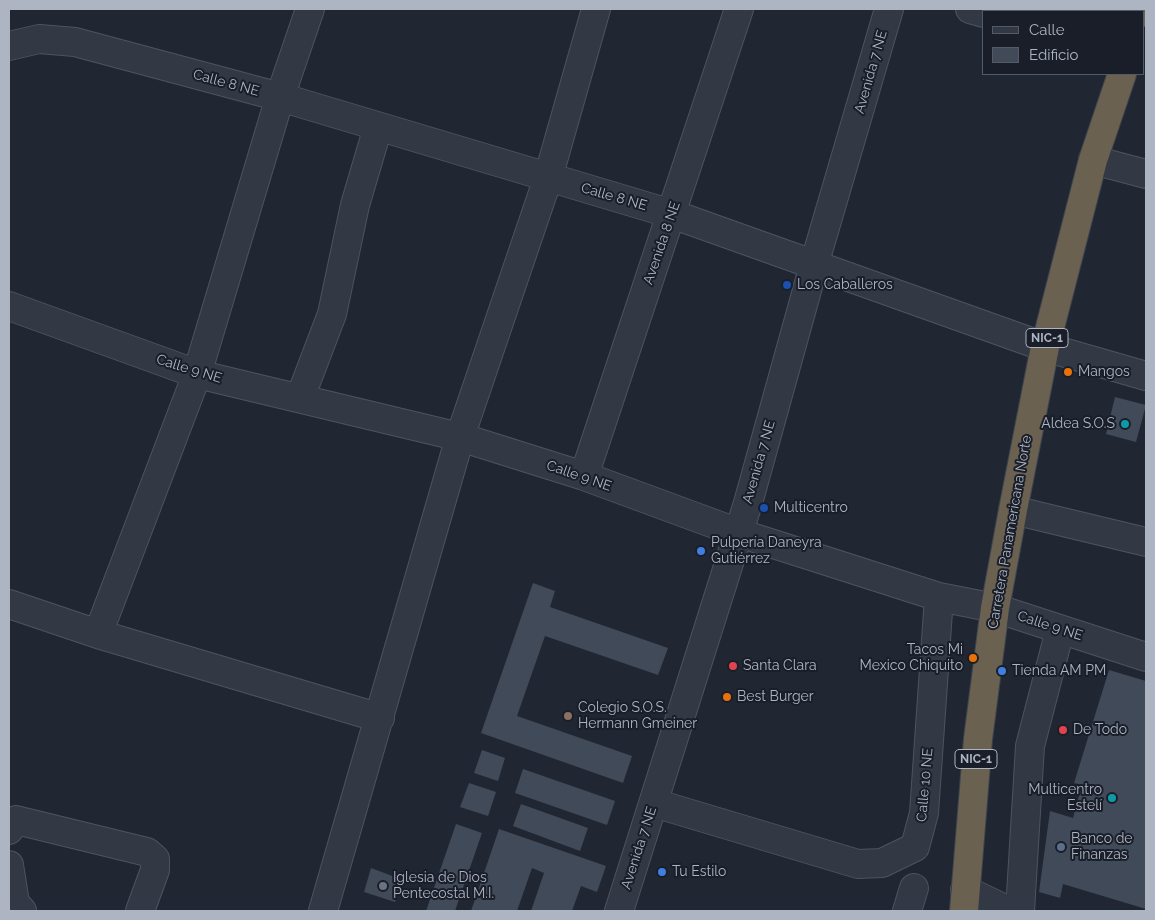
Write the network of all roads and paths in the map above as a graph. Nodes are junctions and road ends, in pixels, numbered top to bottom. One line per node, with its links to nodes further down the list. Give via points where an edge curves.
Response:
1 (310, 9): 7 (street)
2 (596, 9): 11 (street)
3 (739, 9): 12 (street, Avenida 8 NE)
4 (890, 9): 13 (street, Avenida 7 NE)
5 (9, 46): 7 (street, Calle 8 NE, via 39,39 75,42)
6 (1122, 75): 9 (highway, Carretera Panamericana Norte / NIC-1)
7 (280, 97): 8 (street, Calle 8 NE); 16 (street)
8 (378, 127): 11 (street, Calle 8 NE); 18 (street, via 355,205 332,314)
9 (1093, 160): 10 (street); 15 (highway, Carretera Panamericana Norte / NIC-1)
10 (1146, 174)
11 (548, 178): 12 (street, Calle 8 NE); 19 (street)
12 (672, 214): 13 (street, Calle 8 NE); 20 (street, Avenida 8 NE)
13 (814, 265): 15 (street, Calle 8 NE); 22 (street, Avenida 7 NE)
14 (9, 306): 16 (street, Calle 9 NE)
15 (1045, 347): 17 (street, Calle 8 NE); 21 (highway, Carretera Panamericana Norte / NIC-1)
16 (197, 374): 18 (street, Calle 9 NE); 28 (street)
17 (1146, 376)
18 (300, 398): 19 (street, Calle 9 NE)
19 (460, 437): 20 (street, Calle 9 NE); 30 (street)
20 (584, 476): 22 (street, Calle 9 NE)
21 (1013, 510): 23 (street); 26 (highway, Carretera Panamericana Norte / NIC-1)
22 (739, 533): 24 (street, Calle 9 NE); 31 (street, Avenida 7 NE)
23 (1146, 542)
24 (939, 597): 26 (street, Calle 9 NE); 31 (street, Calle 10 NE, via 924,813 916,847 882,863 858,864)
25 (9, 604): 28 (street)
26 (996, 608): 27 (street, Calle 9 NE); 34 (highway, Carretera Panamericana Norte / NIC-1, via 978,739)
27 (1060, 630): 29 (street, Calle 9 NE); 40 (street, via 1030,746)
28 (98, 634): 30 (street)
29 (1146, 657)
30 (380, 718): 37 (street)
31 (654, 803): 38 (street, Avenida 7 NE)
32 (12, 825): 36 (street, via 147,852 154,859 155,870)
33 (9, 865): 35 (street, via 15,903)
34 (964, 900): 39 (street)
35 (22, 911)
36 (140, 911)
37 (323, 911)
38 (619, 911)
39 (1009, 911)
40 (1020, 911)

